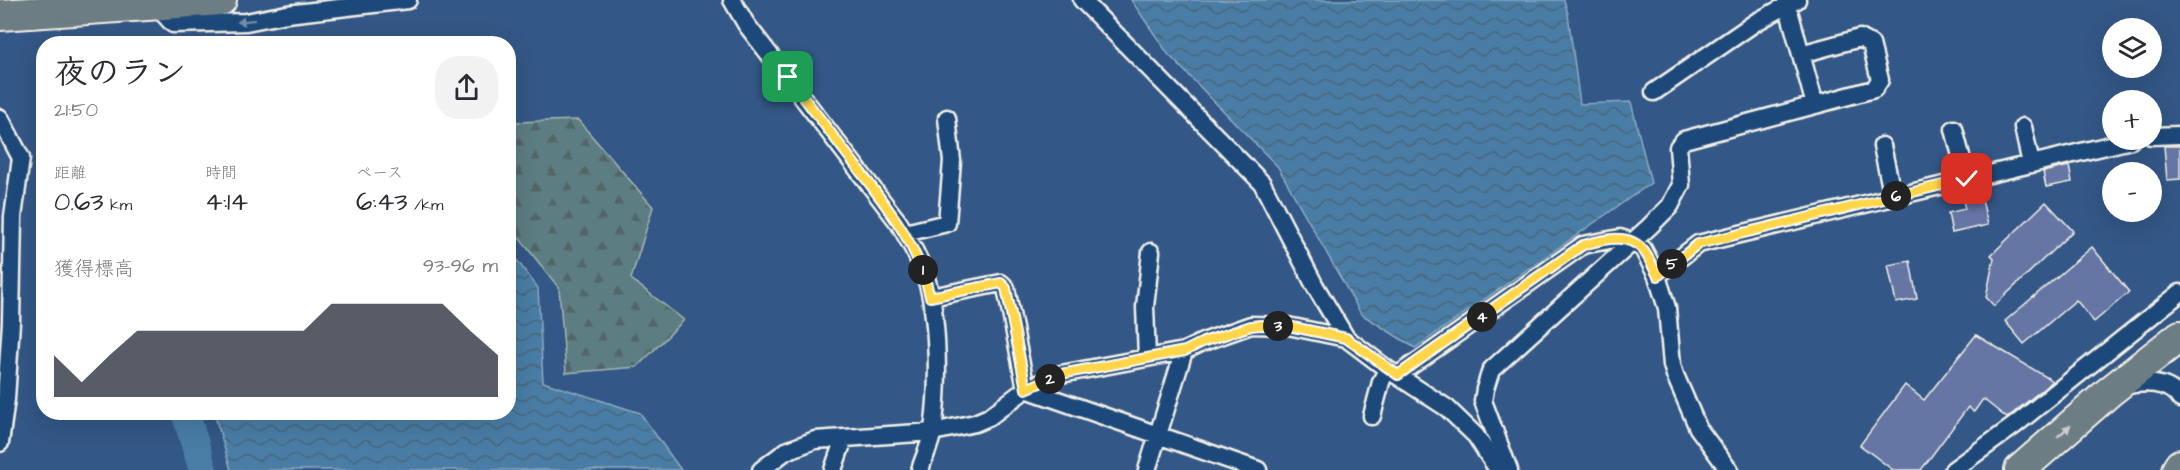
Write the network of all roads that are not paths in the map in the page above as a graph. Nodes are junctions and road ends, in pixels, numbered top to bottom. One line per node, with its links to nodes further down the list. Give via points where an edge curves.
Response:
1 (221, 0): 6 (highway)
2 (408, 0): 6 (street, one-way to 6, via 246,22 184,24 173,24 162,12)
3 (732, 0): 23 (street, via 746,24)
4 (1082, 0): 30 (street, via 1263,183)
5 (1790, 2): 8 (street); 9 (street)
6 (147, 5): 7 (highway)
7 (0, 15)
8 (1801, 54): 10 (street); 10 (street, via 1860,38 1871,44 1880,81 1874,89)
9 (1654, 92)
10 (1815, 105): 24 (street, via 1684,140 1678,147 1681,185 1670,206)
11 (0, 118): 22 (street, via 21,158)
12 (947, 118): 23 (street, via 952,161 947,223)
13 (2023, 127): 19 (street)
14 (1954, 129): 20 (street)
15 (2180, 135): 16 (street)
16 (2162, 136)
17 (1882, 146): 21 (street)
18 (2102, 147): 19 (street)
19 (2031, 164): 20 (street)
20 (1967, 179): 21 (street)
21 (1893, 197): 26 (street, via 1698,244)
22 (6, 225): 41 (street, via 9,355)
23 (905, 233): 28 (street, via 926,278)
24 (1632, 242): 26 (street, via 1643,249); 33 (street, via 1620,238 1583,245); 49 (street, via 1491,370 1483,401)
25 (1151, 252): 32 (street, via 1145,307)
26 (1658, 276): 50 (street, via 1667,308 1675,375 1698,428)
27 (2180, 292): 51 (street)
28 (930, 297): 34 (street, via 1001,283 1006,288); 38 (street, via 936,373)
29 (2180, 336): 35 (highway)
30 (1346, 338): 31 (street, via 1288,326 1251,326); 33 (street)
31 (1185, 351): 32 (street); 39 (street)
32 (1147, 357): 34 (street, via 1061,374)
33 (1393, 372): 37 (street, via 1381,382); 48 (street, via 1462,421)
34 (1026, 389): 38 (street, via 989,417); 39 (street)
35 (2109, 392): 36 (street, via 2151,383 2165,386); 52 (highway, one-way to 35)
36 (2180, 399)
37 (1372, 416)
38 (933, 432): 40 (street); 45 (street)
39 (1159, 436): 46 (street); 47 (street)
40 (844, 438): 43 (street, via 816,440 786,451); 44 (street)
41 (0, 443)
42 (2180, 465): 53 (highway)
43 (761, 470)
44 (833, 470)
45 (920, 470)
46 (1147, 470)
47 (1258, 470)
48 (1498, 470)
49 (1509, 470)
50 (1729, 470)
51 (1953, 470)
52 (2020, 470)
53 (2177, 470)

